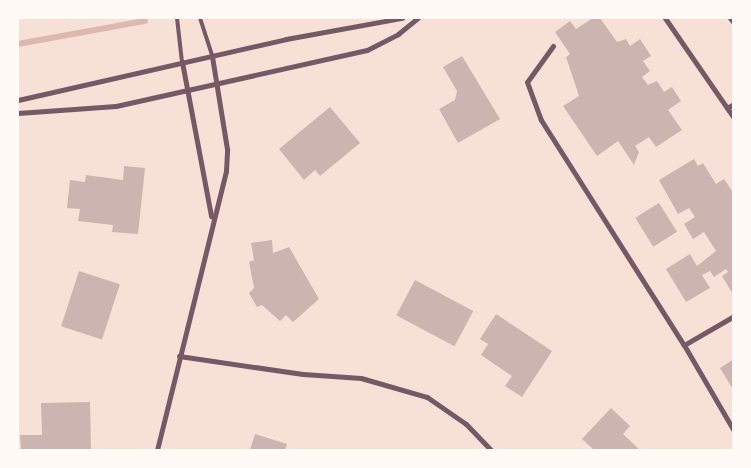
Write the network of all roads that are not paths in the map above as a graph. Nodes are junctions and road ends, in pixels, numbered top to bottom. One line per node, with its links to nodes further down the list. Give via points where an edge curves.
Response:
1 (177, 18): 10 (lane)
2 (200, 18): 9 (lane)
3 (402, 18): 9 (street)
4 (418, 18): 11 (street, via 398,34 367,50)
5 (666, 18): 15 (street)
6 (730, 18): 7 (street)
7 (734, 23)
8 (553, 46): 20 (street, via 527,82 541,120)
9 (212, 56): 10 (street); 11 (street)
10 (182, 62): 12 (street); 13 (street)
11 (216, 84): 12 (street); 18 (street, via 227,149)
12 (189, 90): 16 (street, via 116,106); 18 (street)
13 (18, 100)
14 (734, 104): 15 (street)
15 (727, 108): 17 (street)
16 (18, 113)
17 (734, 118)
18 (212, 220): 21 (street)
19 (734, 316): 20 (street)
20 (684, 345): 22 (street)
21 (179, 356): 23 (street); 24 (street, via 303,374 361,378 426,397 466,424)
22 (734, 431)
23 (157, 450)
24 (491, 450)

